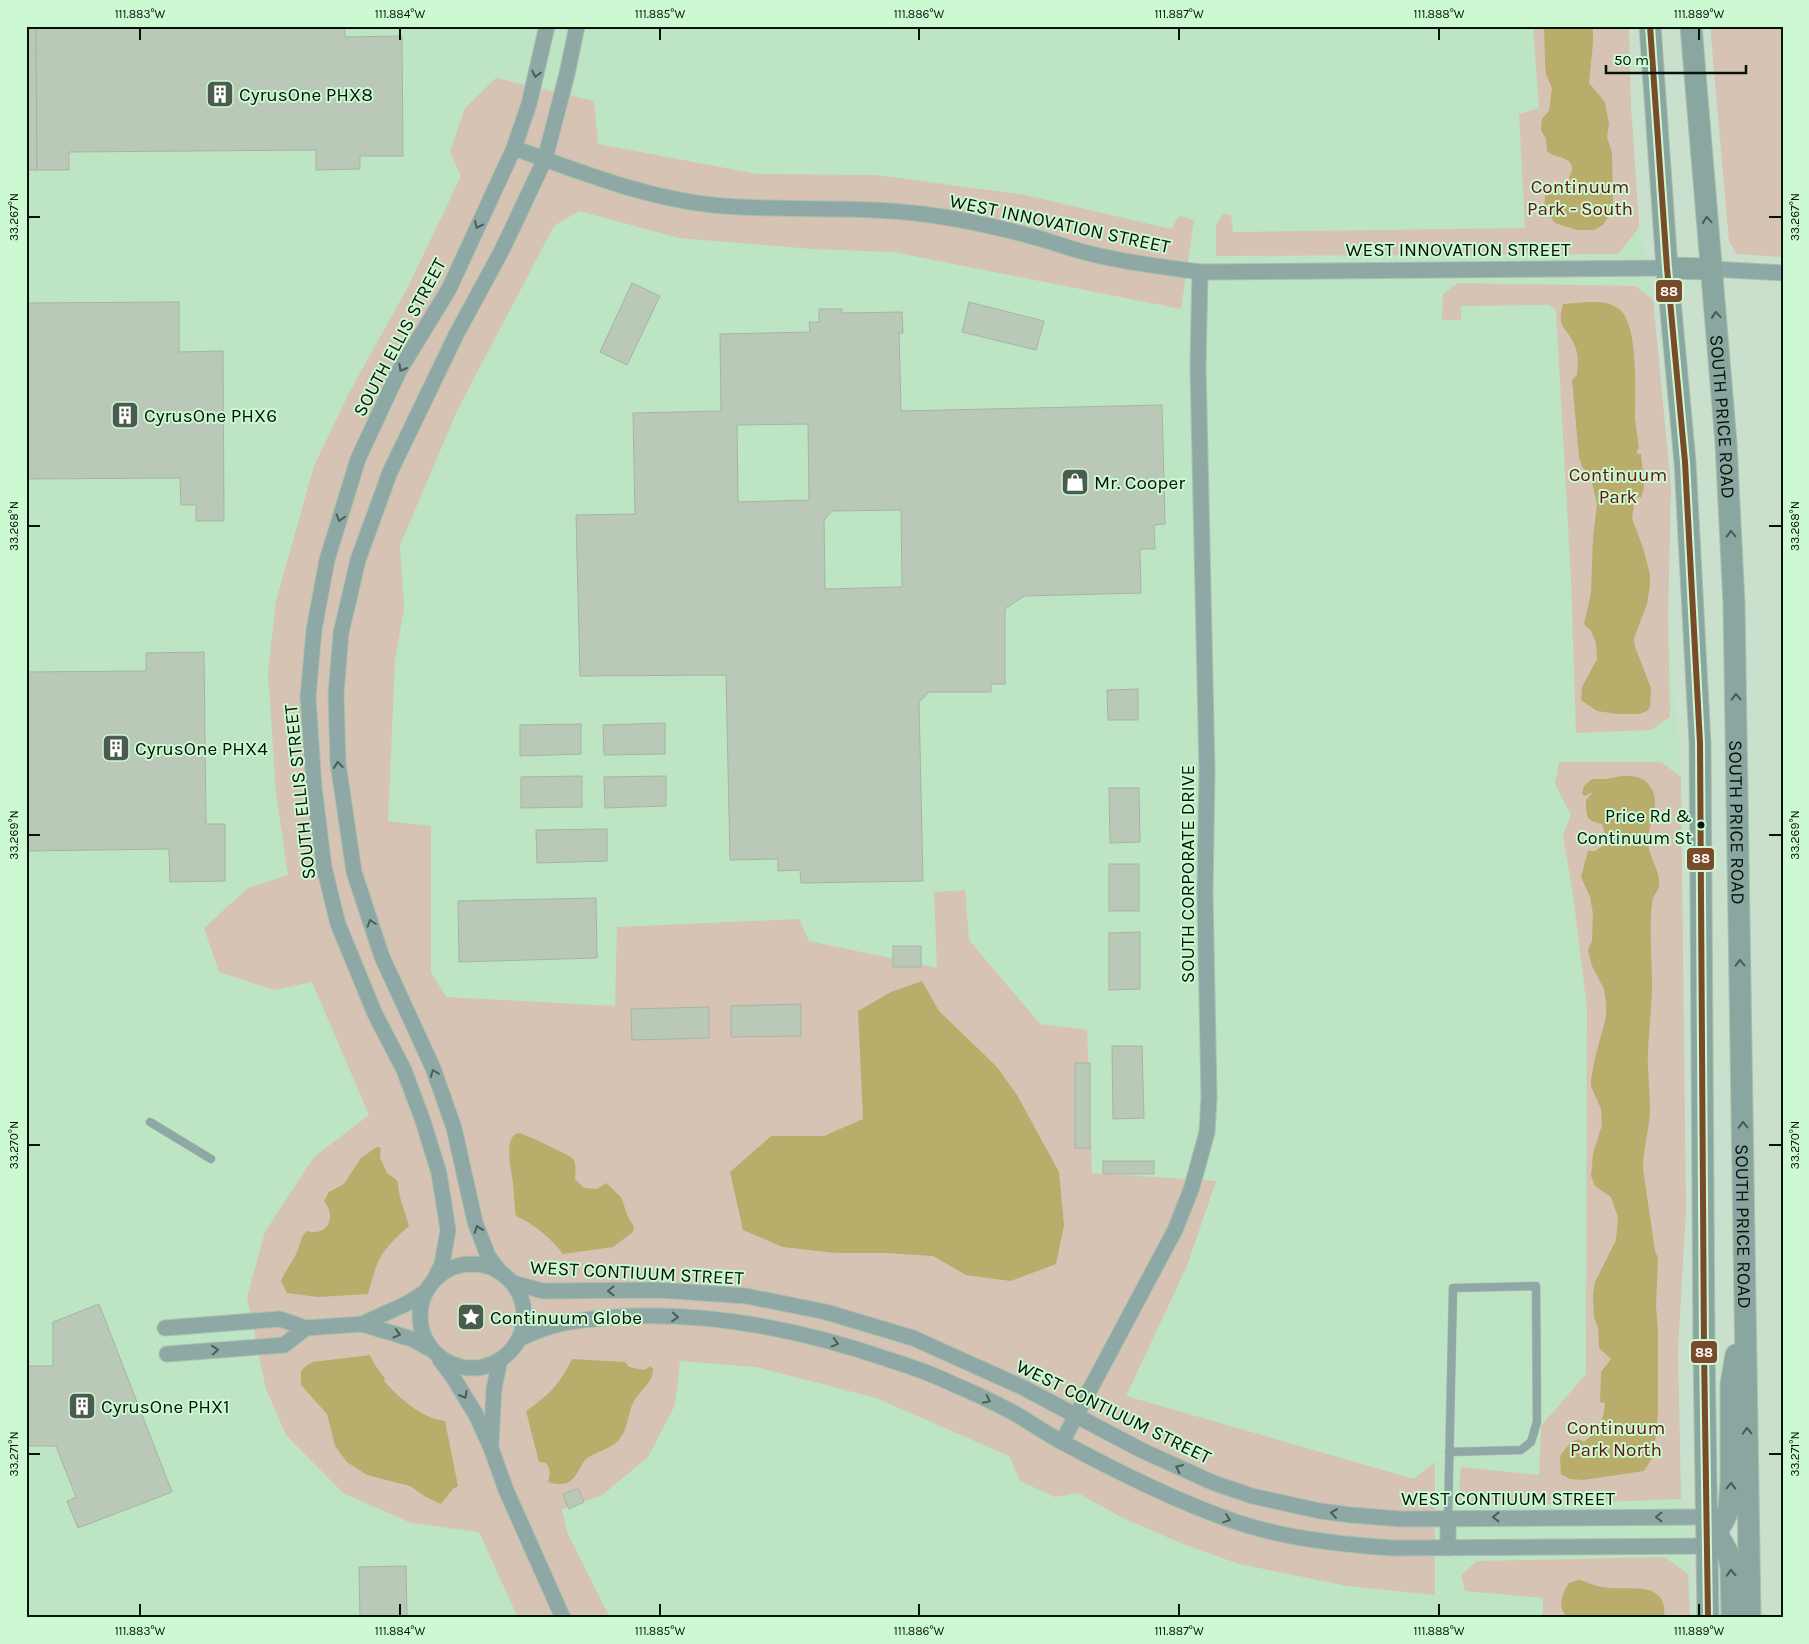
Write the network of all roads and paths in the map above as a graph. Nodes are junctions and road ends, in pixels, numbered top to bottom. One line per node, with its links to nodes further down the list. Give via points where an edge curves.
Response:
1 (547, 26): 5 (street, SOUTH ELLIS STREET, one-way to 5, via 529,104)
2 (577, 26): 6 (street)
3 (1650, 26): 7 (main road, SOUTH PRICE ROAD)
4 (1691, 26): 8 (main road, SOUTH PRICE ROAD, one-way to 4)
5 (514, 148): 6 (street, WEST INNOVATION STREET); 14 (street, SOUTH ELLIS STREET, one-way to 14, via 449,289 400,372 358,459 328,560 314,630 308,696 314,787 324,867 338,924 375,1014 404,1070 439,1173 448,1230 442,1264)
6 (545, 159): 9 (street, WEST INNOVATION STREET, via 669,198 763,209 882,210 923,214 983,224 1092,254); 13 (street, one-way to 6, via 488,1256 475,1222 454,1128 433,1068 382,957 354,872 338,763 336,694 341,632 358,560 390,472)
7 (1667, 268): 8 (main road); 9 (street, WEST INNOVATION STREET); 30 (main road, SOUTH PRICE ROAD, via 1685,462 1700,743 1704,1350)
8 (1712, 269): 10 (street); 17 (main road, SOUTH PRICE ROAD, one-way to 8, via 1734,604 1726,443)
9 (1200, 272): 25 (street, SOUTH CORPORATE DRIVE, via 1198,366 1207,771 1207,1132 1192,1187 1175,1230)
10 (1783, 273)
11 (150, 1122): 12 (lane)
12 (210, 1159)
13 (500, 1272): 14 (street, via 484,1265 466,1264 449,1268); 15 (street)
14 (435, 1278): 16 (street)
15 (513, 1283): 21 (street, via 524,1311); 25 (street, WEST CONTIUUM STREET, one-way to 15, via 914,1338 826,1312 746,1296 659,1290 543,1291)
16 (425, 1292): 18 (street); 22 (street, via 419,1321 423,1336)
17 (1745, 1309): 30 (main road, one-way to 17, via 1724,1520 1730,1497 1731,1384); 35 (main road, SOUTH PRICE ROAD, one-way to 17)
18 (362, 1324): 20 (street); 22 (street, one-way to 22, via 412,1339)
19 (165, 1328): 20 (street, via 280,1319)
20 (306, 1328): 23 (street, one-way to 20, via 284,1345)
21 (519, 1339): 24 (street); 26 (street, one-way to 26, via 573,1321 627,1316 712,1320 774,1329 856,1348 954,1384 1012,1412)
22 (433, 1352): 24 (street, via 451,1364 467,1368 484,1367); 27 (street, one-way to 27, via 476,1415)
23 (167, 1354)
24 (500, 1360): 27 (street, via 494,1389)
25 (1077, 1416): 26 (street, SOUTH CORPORATE DRIVE); 29 (street, WEST CONTIUUM STREET, one-way to 25, via 1351,1515 1252,1496 1177,1467)
26 (1062, 1442): 31 (street, one-way to 31, via 1196,1507 1264,1530 1350,1545)
27 (491, 1448): 32 (street, via 506,1490)
28 (1449, 1452): 28 (lane, via 1453,1288 1536,1286 1537,1422 1531,1442 1521,1450); 29 (lane)
29 (1448, 1518): 30 (street, WEST CONTIUUM STREET, one-way to 29); 31 (street)
30 (1711, 1531): 31 (street); 33 (main road, SOUTH PRICE ROAD); 34 (main road, one-way to 30, via 1732,1567 1728,1553)
31 (1448, 1548)
32 (563, 1618)
33 (1708, 1618)
34 (1732, 1618)
35 (1750, 1618)

